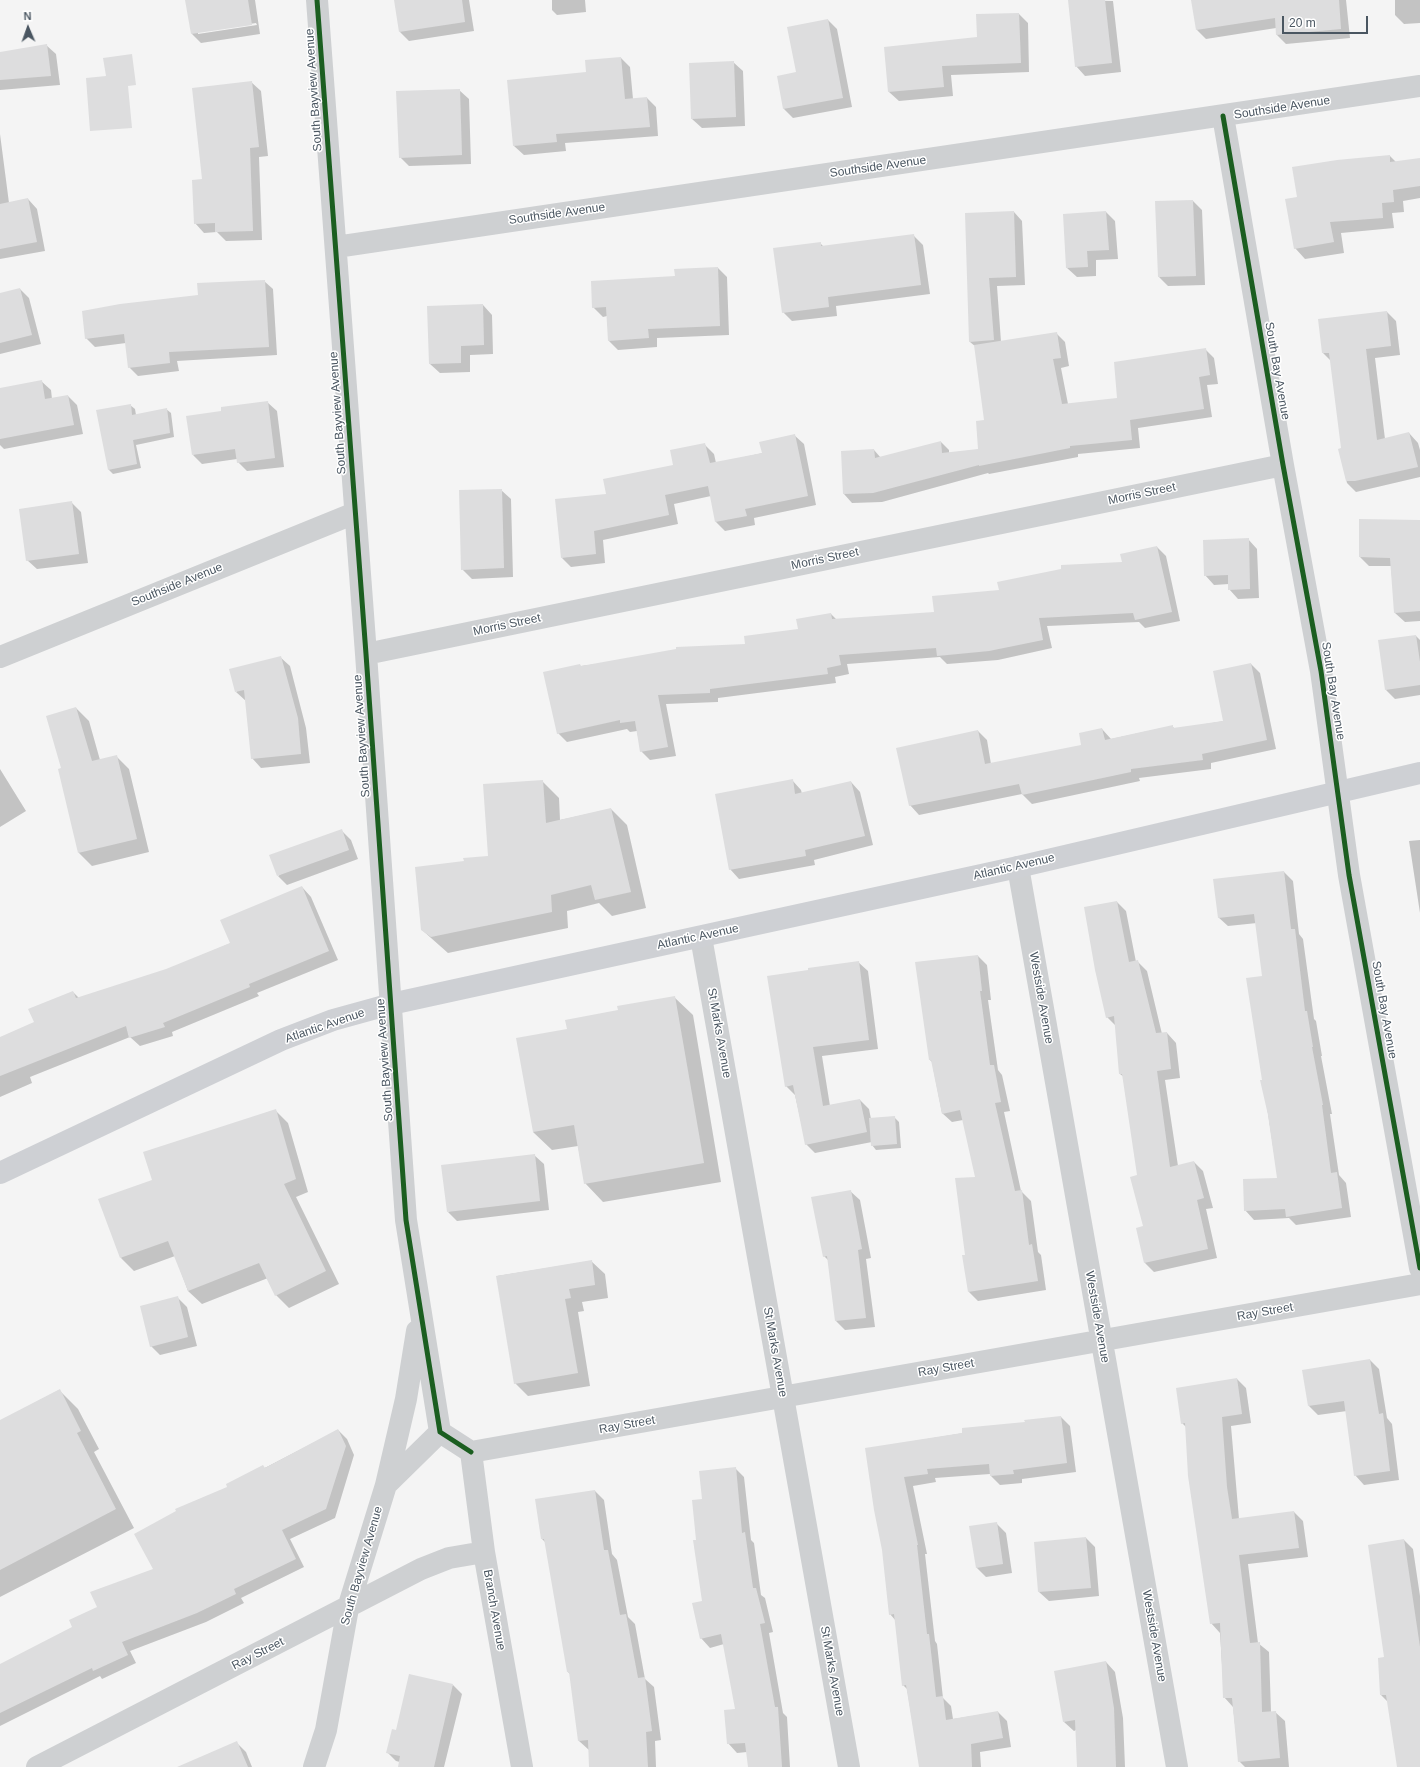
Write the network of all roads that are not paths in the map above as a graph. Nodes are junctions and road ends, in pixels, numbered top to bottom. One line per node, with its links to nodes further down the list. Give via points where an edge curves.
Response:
1 (317, 0): 4 (street, South Bayview Avenue)
2 (1420, 86): 3 (street, Southside Avenue)
3 (1223, 116): 4 (street, Southside Avenue); 5 (street, South Bay Avenue)
4 (336, 247): 6 (street, South Bayview Avenue)
5 (1283, 465): 7 (street, Morris Street); 10 (street, South Bay Avenue, via 1321,671)
6 (355, 513): 7 (street, South Bayview Avenue); 8 (street, Southside Avenue)
7 (366, 654): 13 (street, South Bayview Avenue)
8 (0, 657)
9 (1420, 772): 10 (main road, Atlantic Avenue)
10 (1338, 792): 11 (main road, Atlantic Avenue); 15 (street, South Bay Avenue, via 1349,875)
11 (1018, 867): 12 (main road, Atlantic Avenue); 18 (street, Westside Avenue)
12 (702, 937): 13 (main road, Atlantic Avenue); 19 (street, St Marks Avenue)
13 (391, 1004): 14 (main road, Atlantic Avenue, via 333,1020 281,1040); 17 (street, South Bayview Avenue, via 406,1220)
14 (0, 1173)
15 (1420, 1268)
16 (1420, 1284): 18 (street, Ray Street)
17 (420, 1311): 20 (street, South Bayview Avenue); 22 (street, via 406,1399)
18 (1101, 1341): 19 (street, Ray Street); 29 (street, Westside Avenue)
19 (783, 1397): 21 (street, Ray Street); 28 (street, St Marks Avenue)
20 (440, 1432): 21 (street); 22 (street, South Bayview Avenue)
21 (471, 1452): 23 (street, Branch Avenue)
22 (386, 1485): 24 (street, South Bayview Avenue)
23 (484, 1552): 24 (street, Ray Street, via 449,1558); 27 (street, Branch Avenue)
24 (348, 1608): 25 (street, Ray Street); 26 (street, South Bayview Avenue, via 326,1730)
25 (37, 1767)
26 (314, 1767)
27 (522, 1767)
28 (849, 1767)
29 (1177, 1767)

